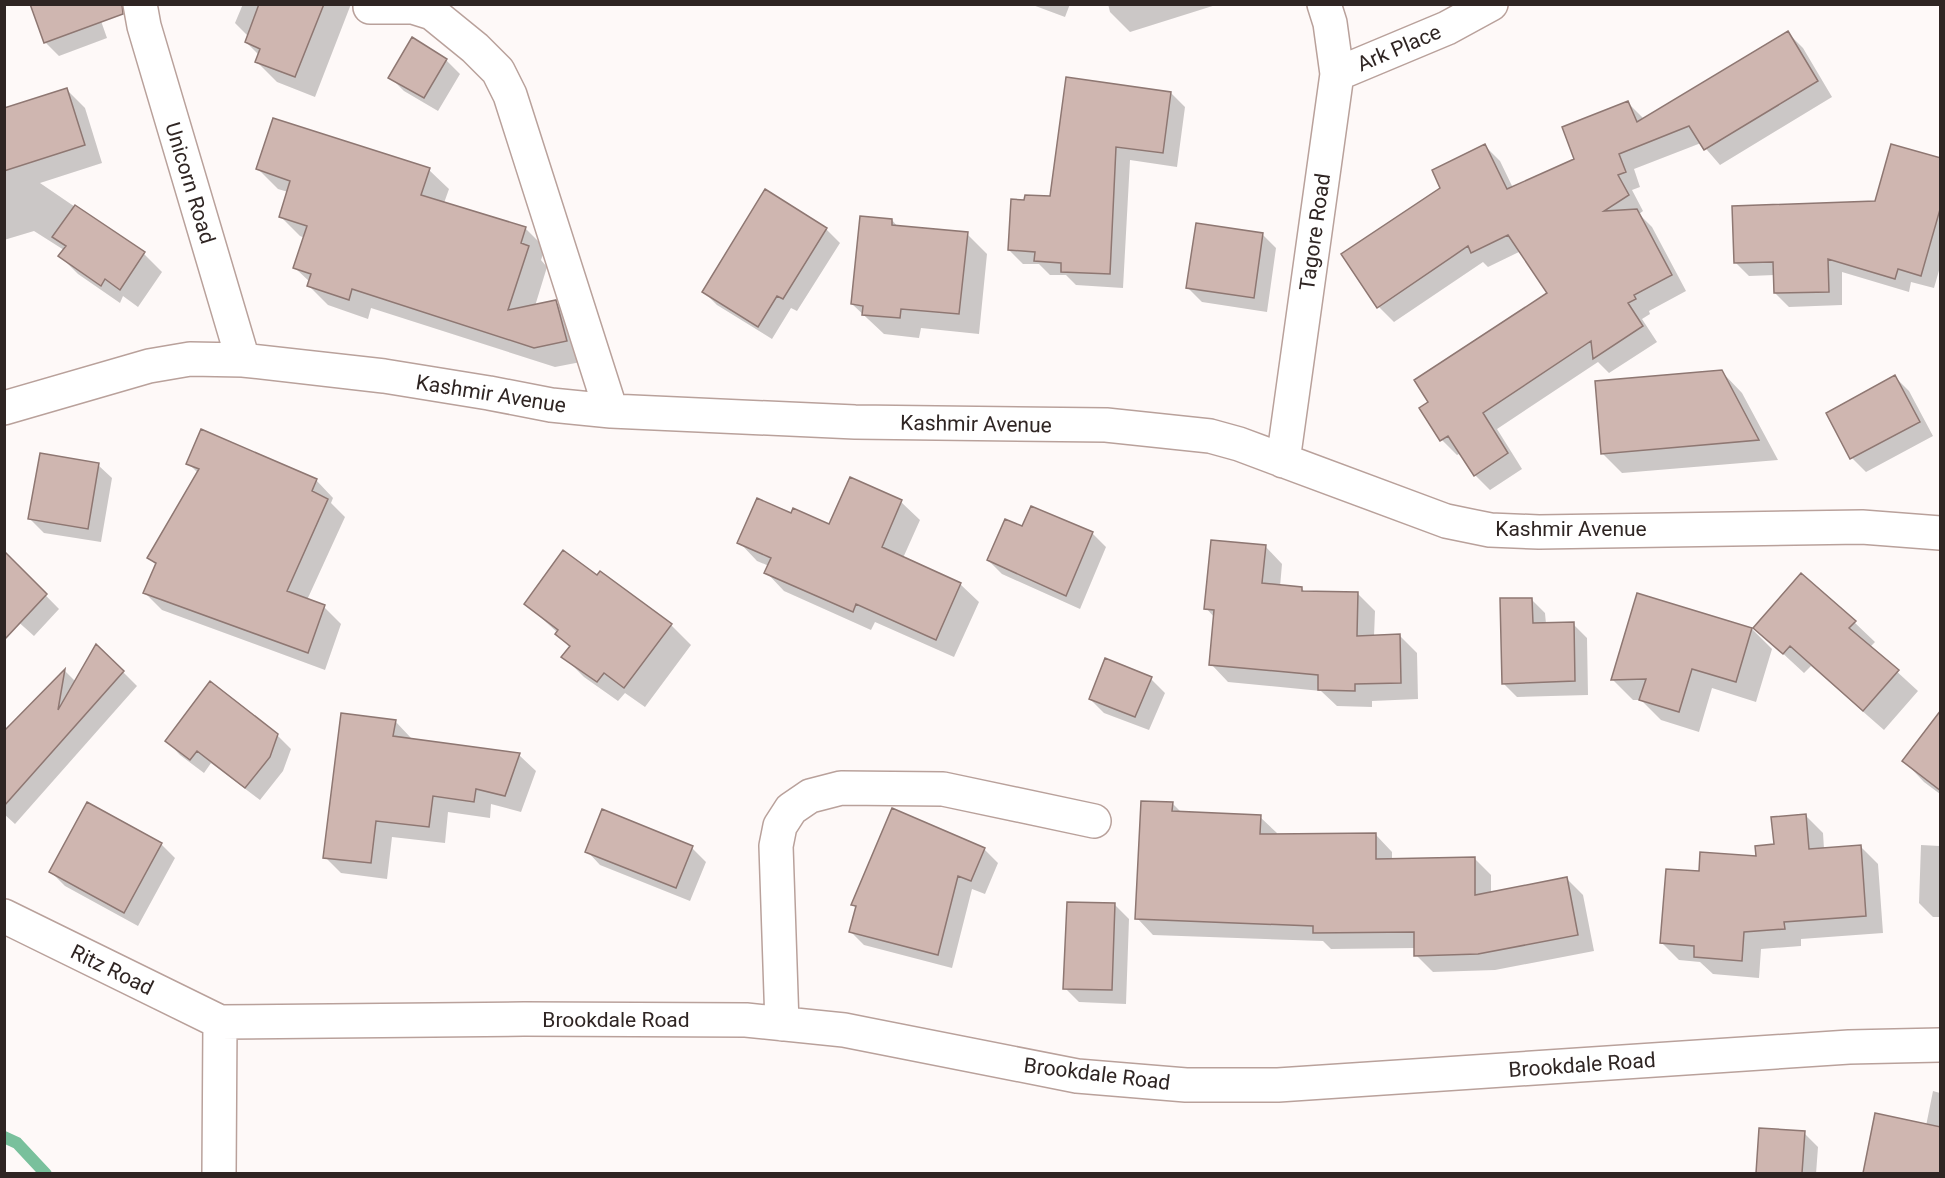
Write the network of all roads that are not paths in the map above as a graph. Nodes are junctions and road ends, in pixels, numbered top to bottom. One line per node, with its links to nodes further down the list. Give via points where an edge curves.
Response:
1 (140, 4): 6 (street, Unicorn Road)
2 (1324, 4): 5 (street, Tagore Road)
3 (1491, 4): 5 (street, Ark Place, via 1447,28)
4 (370, 7): 8 (street, via 412,7 432,13 498,71 510,95)
5 (1337, 74): 9 (street, Tagore Road)
6 (243, 360): 7 (street, Kashmir Avenue, via 190,359 149,366); 8 (street, Kashmir Avenue, via 384,376 551,405)
7 (4, 408)
8 (611, 411): 9 (street, Kashmir Avenue, via 855,422 1106,425 1210,436)
9 (1282, 460): 10 (street, Kashmir Avenue, via 1446,521 1490,530 1862,527)
10 (1941, 533)
11 (1094, 821): 14 (street, via 944,789 841,788 810,796 791,809 780,826 776,846)
12 (4, 916): 13 (street, Ritz Road)
13 (220, 1022): 14 (street, Brookdale Road, via 524,1019 746,1020); 16 (street)
14 (782, 1024): 15 (street, Brookdale Road, via 844,1030 1077,1076 1186,1085 1278,1085 1849,1047)
15 (1941, 1045)
16 (219, 1173)

